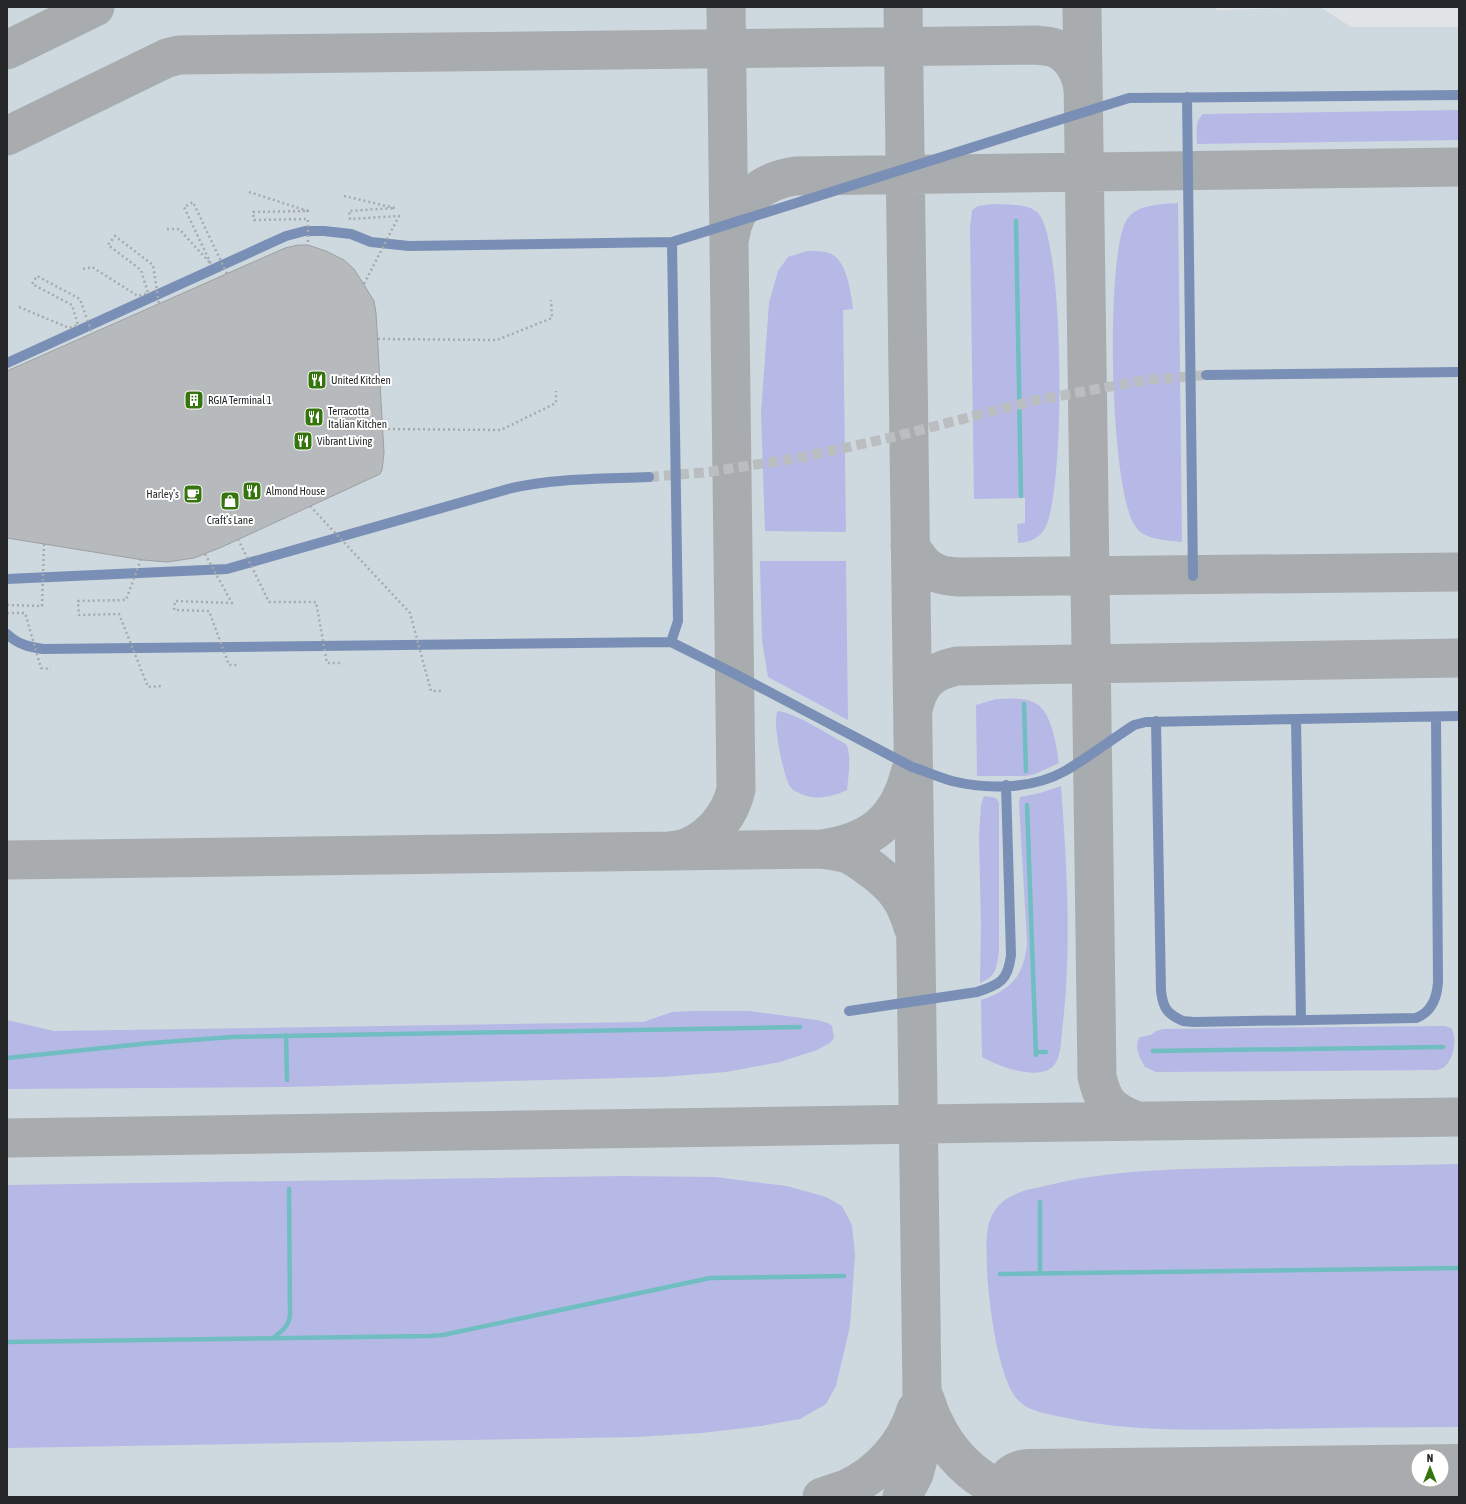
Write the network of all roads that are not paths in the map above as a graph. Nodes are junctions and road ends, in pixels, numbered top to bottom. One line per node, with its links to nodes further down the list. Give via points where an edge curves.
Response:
1 (1459, 96): 2 (lane)
2 (1187, 97): 3 (lane, via 1129,98); 8 (lane)
3 (672, 242): 4 (lane, via 409,246 372,242 350,234 305,231 286,236); 11 (lane, via 678,621)
4 (7, 363)
5 (1459, 372): 6 (lane)
6 (1206, 375)
7 (649, 477): 9 (lane, via 533,483 227,569)
8 (1193, 576)
9 (7, 579)
10 (7, 634): 11 (lane, via 18,643 43,649)
11 (671, 642): 16 (lane, via 912,767 976,786)
12 (1459, 716): 13 (lane)
13 (1436, 717): 14 (lane); 18 (lane, via 1436,999 1427,1011 1416,1018)
14 (1296, 719): 15 (lane); 18 (lane)
15 (1156, 721): 16 (lane, via 1134,725 1065,771 1047,780); 18 (lane, via 1161,991 1165,1008 1171,1015 1183,1021)
16 (1006, 785): 17 (lane, via 1011,955 1010,968 1005,977 996,985 977,992)
17 (848, 1011)
18 (1301, 1020)

